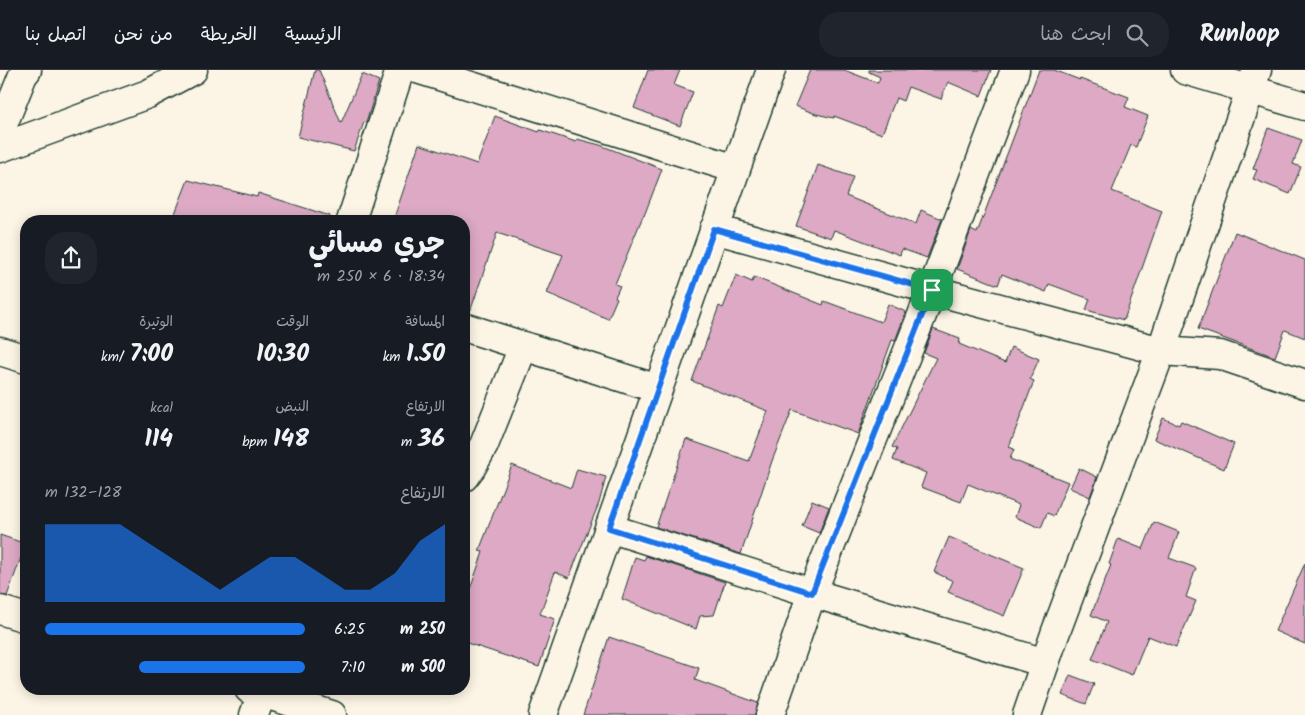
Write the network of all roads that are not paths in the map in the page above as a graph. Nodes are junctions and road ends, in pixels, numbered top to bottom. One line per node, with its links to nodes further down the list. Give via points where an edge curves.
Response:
1 (27, 70): 10 (street)
2 (193, 70): 11 (street, via 148,94)
3 (400, 70): 13 (street)
4 (420, 70): 12 (street)
5 (771, 70): 12 (street)
6 (1015, 70): 15 (street)
7 (1185, 70): 8 (street)
8 (1254, 80): 9 (street); 19 (street)
9 (1305, 106)
10 (0, 132)
11 (0, 148)
12 (736, 169): 14 (street)
13 (353, 215)
14 (714, 229): 15 (street); 22 (street)
15 (932, 290): 19 (street); 25 (street)
16 (470, 329): 17 (street)
17 (523, 346): 22 (street); 23 (street, via 484,445)
18 (0, 350): 20 (street)
19 (1161, 352): 21 (street, via 1220,355); 28 (street)
20 (20, 356)
21 (1305, 384)
22 (658, 390): 24 (street)
23 (470, 469)
24 (609, 528): 25 (street); 31 (street)
25 (812, 593): 28 (street); 32 (street)
26 (0, 610): 27 (street)
27 (20, 616)
28 (1044, 663): 33 (street)
29 (255, 699): 30 (street)
30 (327, 705)
31 (543, 715)
32 (770, 715)
33 (1027, 715)

